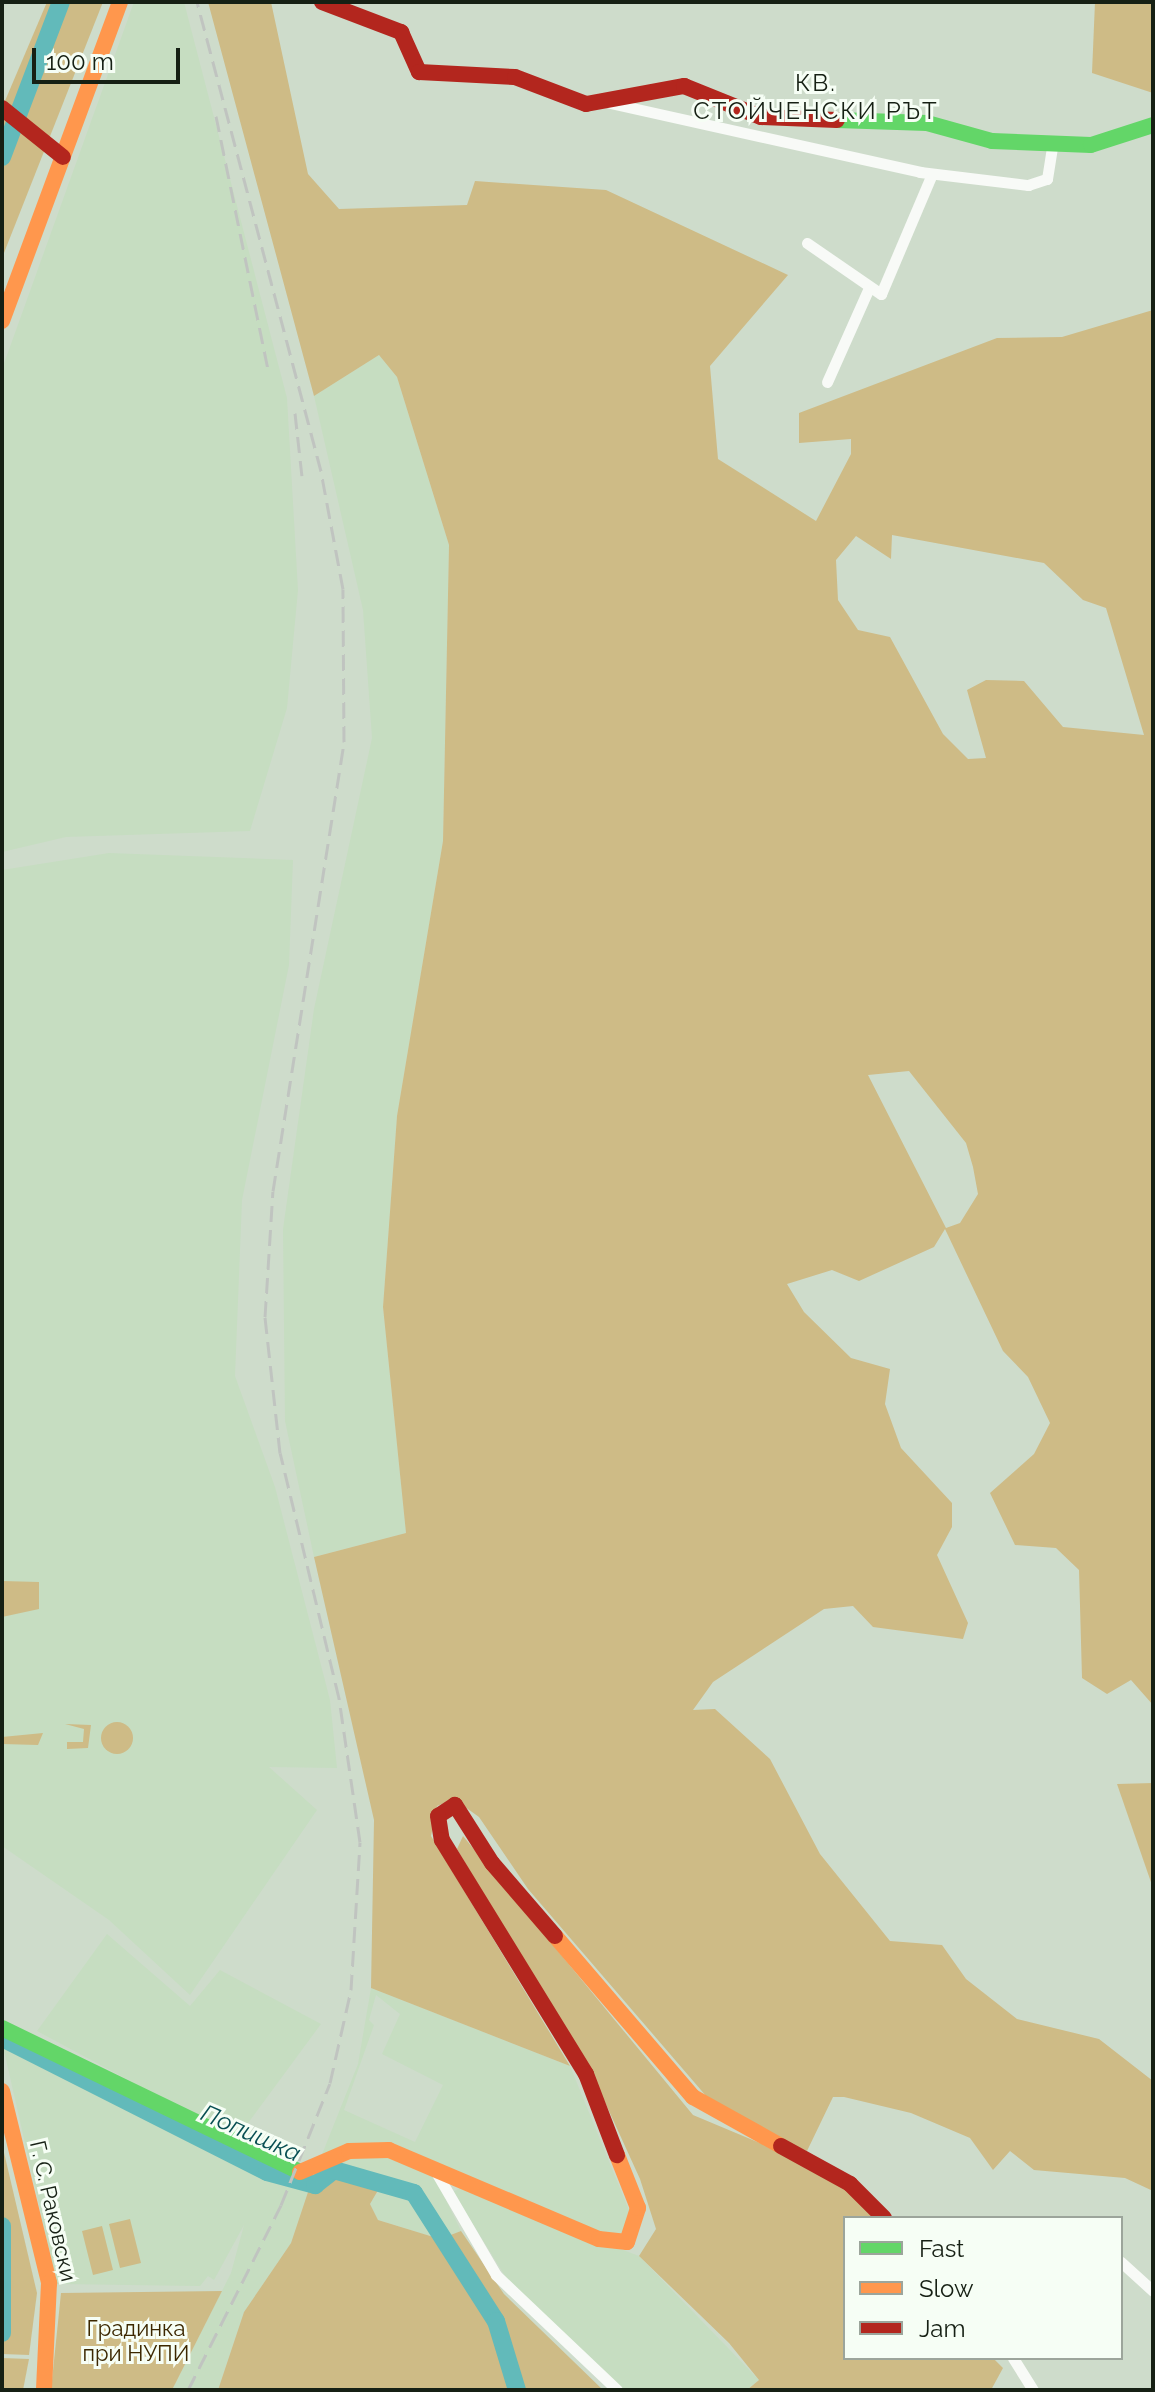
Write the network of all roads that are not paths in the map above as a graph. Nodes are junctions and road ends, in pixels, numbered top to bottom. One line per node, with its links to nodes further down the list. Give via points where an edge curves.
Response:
1 (120, 2): 7 (street)
2 (322, 2): 3 (street, via 401,32 419,72 515,77 586,104)
3 (610, 103): 6 (street, via 684,86 726,97 761,117 927,123 992,141); 8 (street)
4 (2, 108): 7 (street)
5 (1153, 125): 6 (street, via 1102,144)
6 (1053, 143): 8 (street, via 1047,179 1036,185)
7 (57, 152): 11 (street)
8 (932, 174): 10 (street, via 884,291)
9 (807, 243): 10 (street)
10 (868, 290): 12 (street)
11 (2, 321)
12 (827, 382)
13 (2, 2028): 15 (street, via 284,2170 307,2173 369,2149)
14 (2, 2091): 20 (street, Г. С. Раковски, via 49,2283)
15 (433, 2167): 16 (street, via 613,2244 627,2242 638,2225 586,2074 442,1840 438,1816 455,1805 492,1863 693,2097 850,2184); 21 (street, via 496,2275)
16 (882, 2216)
17 (1123, 2264): 18 (street)
18 (1153, 2291)
19 (1014, 2360): 22 (street)
20 (44, 2390)
21 (617, 2390)
22 (1033, 2390)

